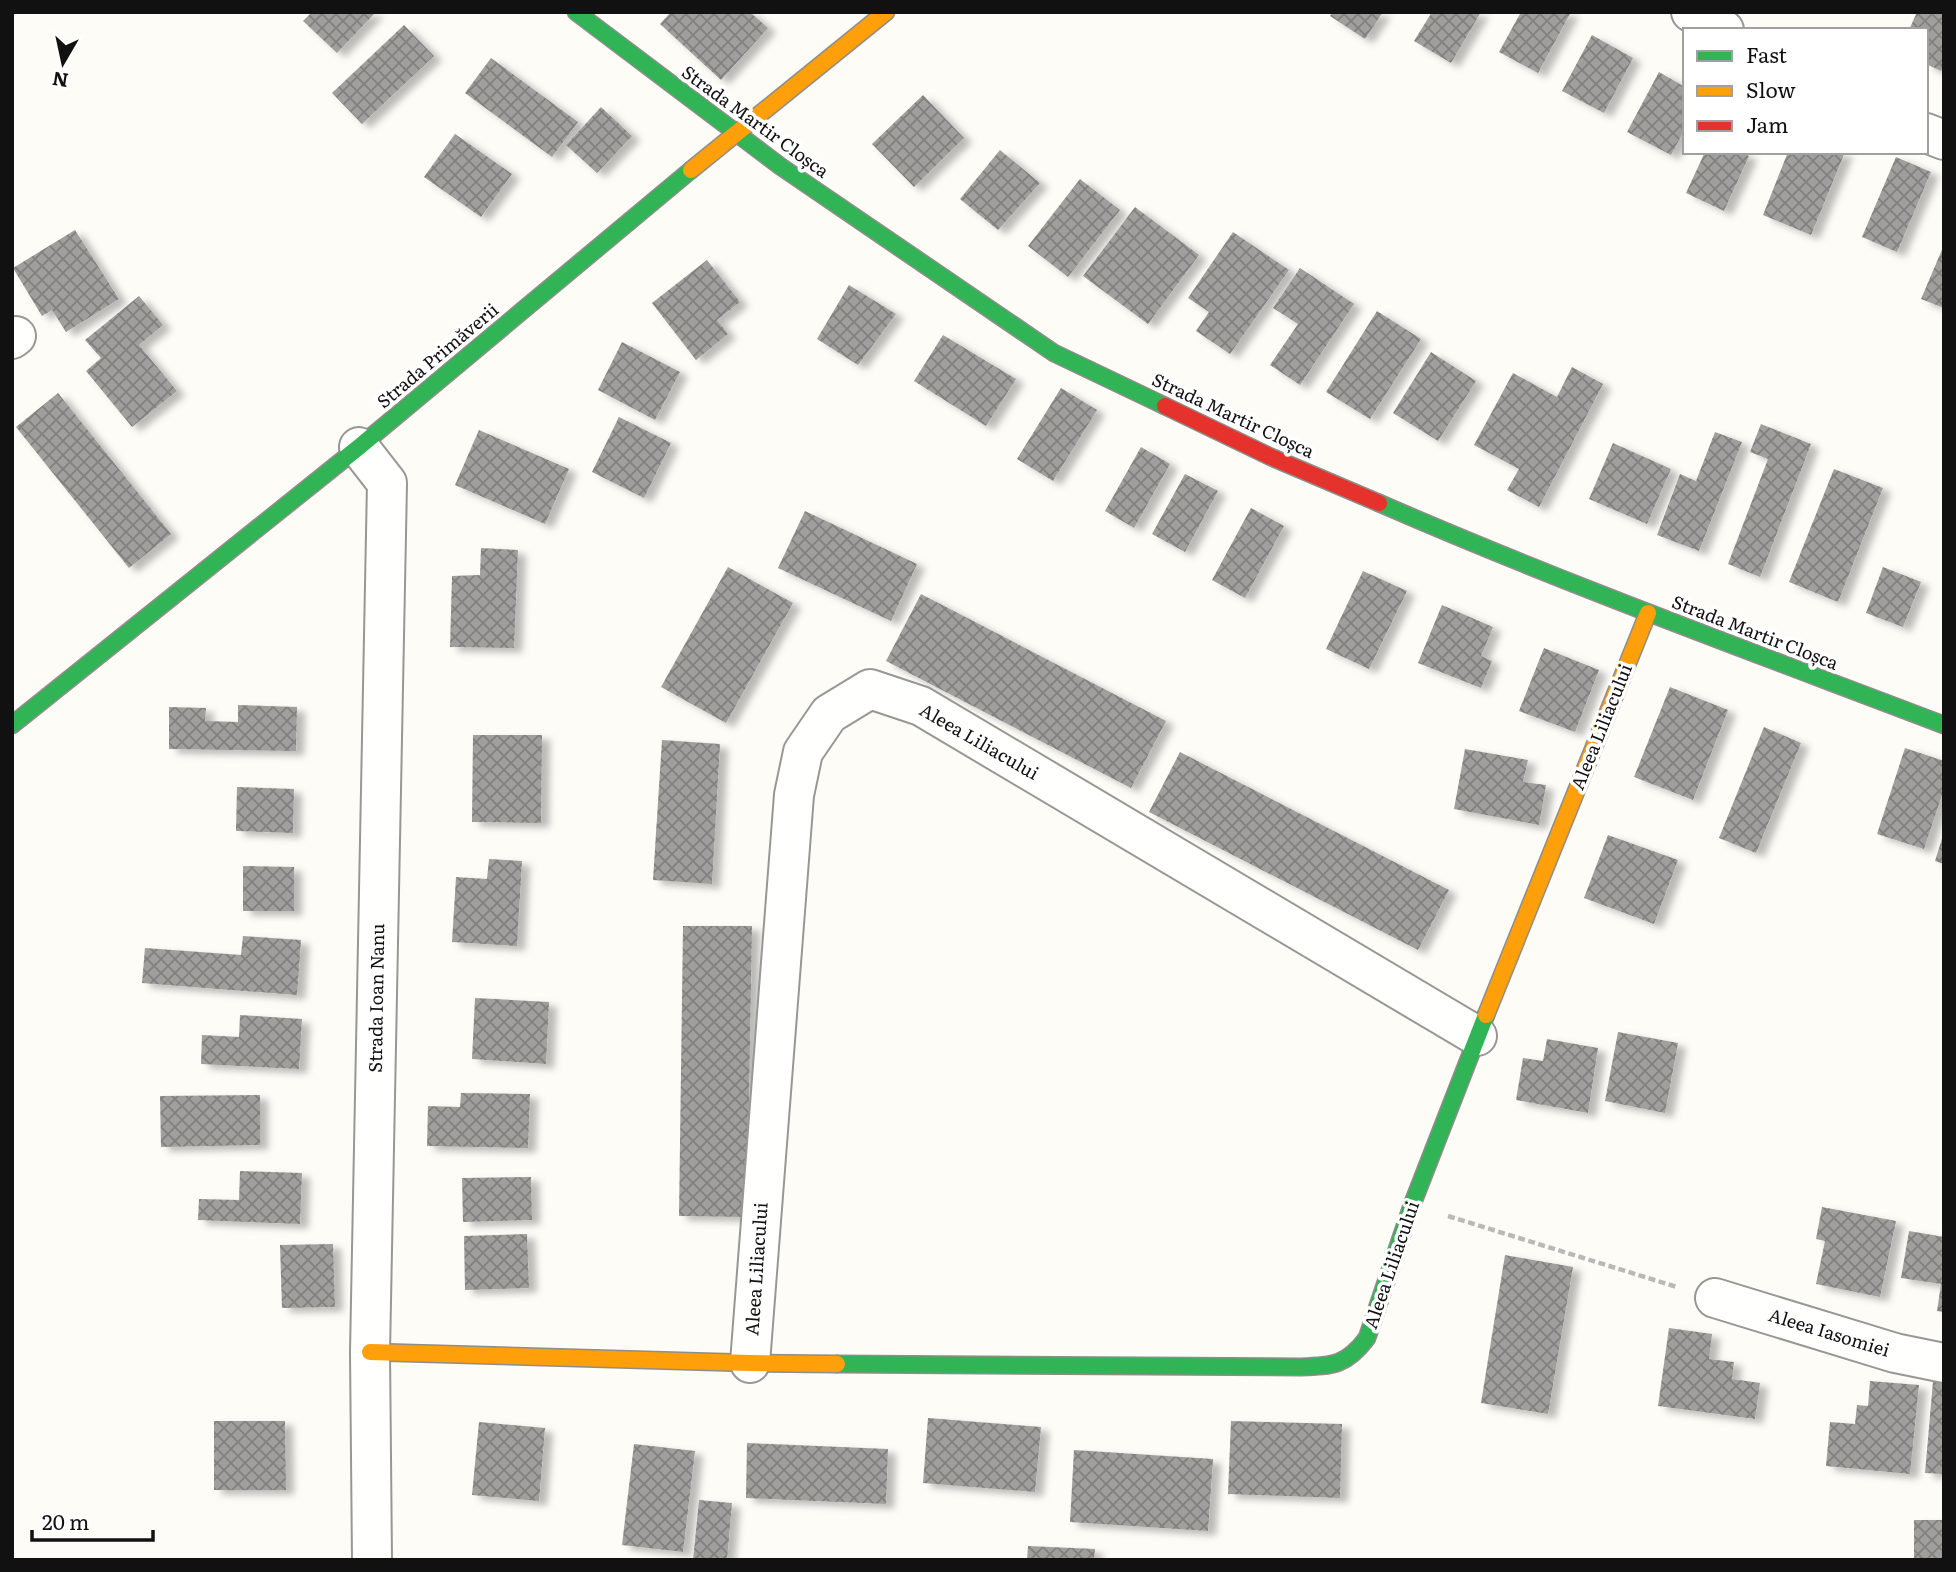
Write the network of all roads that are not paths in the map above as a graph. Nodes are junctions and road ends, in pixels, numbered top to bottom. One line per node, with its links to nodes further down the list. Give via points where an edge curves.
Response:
1 (576, 12): 5 (street, Strada Martir Cloșca)
2 (886, 12): 5 (street, Strada Primăverii)
3 (1690, 12): 4 (street)
4 (1720, 28)
5 (736, 133): 6 (street, Strada Primăverii); 7 (street, Strada Martir Cloșca, via 1054,353 1271,457)
6 (359, 446): 8 (street, Strada Primăverii); 12 (street, Strada Ioan Nanu, via 387,483)
7 (1648, 613): 9 (street, Strada Martir Cloșca); 10 (street, Aleea Liliacului)
8 (12, 725)
9 (1944, 725)
10 (1477, 1036): 13 (street, Aleea Liliacului, via 1367,1338 1345,1362 1327,1367); 13 (street, Aleea Liliacului, via 921,706 870,689 829,714 803,752 794,795)
11 (1715, 1298): 14 (street, Aleea Iasomiei, via 1895,1353)
12 (370, 1352): 13 (street, Aleea Liliacului); 15 (street, Strada Ioan Nanu)
13 (750, 1363)
14 (1944, 1363)
15 (372, 1560)

